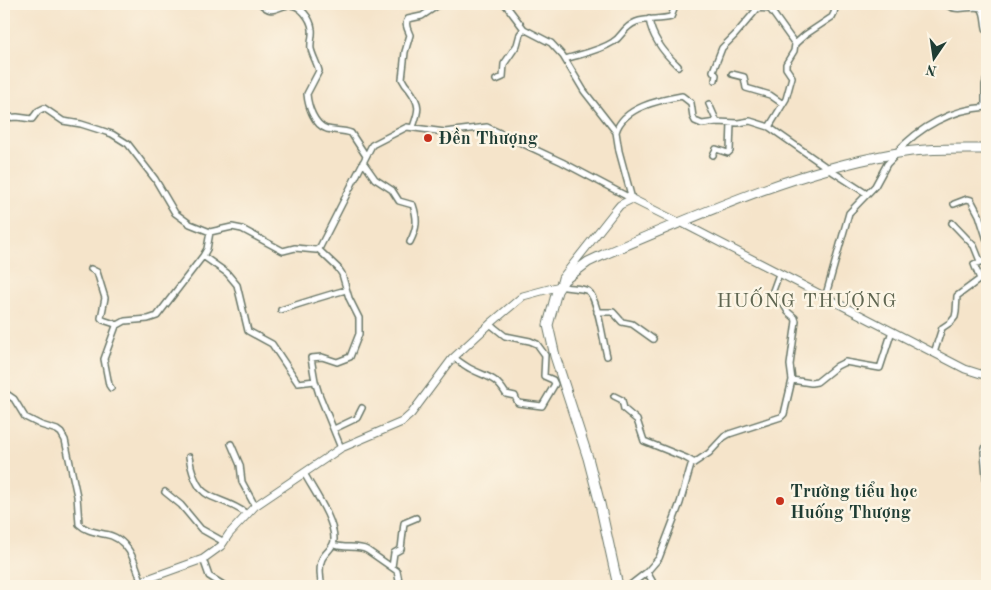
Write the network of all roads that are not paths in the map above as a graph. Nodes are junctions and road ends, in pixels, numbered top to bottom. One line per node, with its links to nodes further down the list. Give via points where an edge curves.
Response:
1 (261, 4): 34 (street, via 270,10 295,5 302,10 312,29 311,47 319,71 307,94 314,118 326,129 351,133)
2 (440, 4): 27 (street, via 422,16 406,21 410,35 402,79 418,106)
3 (505, 4): 11 (street)
4 (676, 4): 10 (street, via 671,17)
5 (742, 4): 8 (street)
6 (836, 4): 13 (street, via 832,17)
7 (946, 4): 9 (street, via 958,9 978,7)
8 (758, 8): 13 (street, via 772,10); 19 (street, via 722,48 712,71 716,75)
9 (986, 12): 12 (street)
10 (649, 19): 14 (street, via 630,25 606,46); 15 (street, via 653,35)
11 (524, 29): 14 (street, via 551,43); 18 (street, via 504,64 504,77)
12 (987, 31)
13 (795, 44): 21 (street, via 786,64 792,77)
14 (565, 59): 28 (street, via 584,91)
15 (678, 66)
16 (732, 74): 21 (street, via 744,77 746,88 770,95)
17 (987, 78): 22 (street)
18 (496, 80)
19 (715, 80)
20 (709, 104): 24 (street)
21 (783, 104): 26 (street)
22 (986, 107): 33 (street, via 931,124)
23 (4, 118): 42 (street, via 32,119 44,108 63,121 89,126 119,138 136,153 175,213 190,224)
24 (718, 122): 25 (street); 28 (street, via 702,124 695,121 691,103 682,96 645,105 621,120)
25 (731, 123): 26 (street, via 756,122); 32 (street, via 730,151 716,149)
26 (769, 126): 36 (street)
27 (413, 127): 34 (street, via 400,129 376,142); 38 (street, via 445,132 487,128)
28 (616, 132): 38 (street)
29 (987, 150): 30 (highway)
30 (938, 152): 31 (highway); 33 (highway)
31 (987, 154)
32 (712, 155)
33 (894, 155): 36 (highway); 37 (street)
34 (366, 156): 35 (street)
35 (364, 162): 44 (street, via 375,179 392,190 399,201 413,205 417,223); 45 (street)
36 (831, 170): 37 (street); 40 (highway)
37 (867, 194): 53 (street, via 847,217)
38 (632, 199): 40 (street); 51 (street, via 615,211 562,278)
39 (954, 204): 43 (street, via 970,200)
40 (682, 224): 50 (street); 51 (highway, via 584,266)
41 (952, 224): 48 (street, via 974,246)
42 (210, 232): 45 (street, via 236,227 283,251); 46 (street)
43 (987, 240)
44 (410, 242)
45 (318, 249): 52 (street, via 338,268)
46 (203, 256): 57 (street, via 157,316); 66 (street, via 237,285 248,331 272,344 298,383)
47 (987, 260): 48 (street)
48 (980, 261): 61 (street, via 974,264 980,279 956,296 955,317 942,328)
49 (91, 269): 57 (street, via 97,272 104,295 101,318)
50 (779, 274): 53 (street); 65 (street, via 771,296 785,305 796,321 790,365)
51 (560, 286): 55 (street, via 589,292); 56 (highway); 58 (street, via 523,296)
52 (346, 290): 54 (street); 66 (street, via 359,318 358,339 353,353 347,358 336,362 322,357 311,358)
53 (825, 298): 59 (street)
54 (280, 310)
55 (598, 312): 60 (street, via 613,312 622,322 632,324); 62 (street)
56 (549, 322): 93 (highway, via 553,348 600,504); 94 (highway, via 587,441)
57 (118, 324): 67 (street, via 104,359)
58 (490, 324): 63 (street); 63 (street, via 505,336 534,342 544,355 544,376 555,384 542,406 518,403 488,375)
59 (892, 331): 61 (street); 65 (street, via 880,368 845,362 817,382)
60 (653, 339)
61 (934, 353): 64 (street)
62 (607, 356)
63 (454, 358): 74 (street, via 411,414 397,426)
64 (987, 376)
65 (792, 380): 76 (street, via 783,416 729,434 709,453)
66 (315, 382): 71 (street)
67 (112, 388)
68 (4, 392): 88 (street, via 25,417 61,433 77,496 79,524 93,532 112,535 125,546 133,557)
69 (614, 396): 76 (street, via 622,400 624,409 636,420 644,441)
70 (362, 408): 71 (street, via 357,418)
71 (334, 429): 74 (street)
72 (987, 442): 78 (street, via 984,452)
73 (231, 444): 80 (street, via 240,466 242,482)
74 (341, 448): 77 (street)
75 (189, 457): 81 (street, via 192,472 204,493)
76 (693, 462): 87 (street, via 659,558)
77 (304, 473): 80 (street); 84 (street, via 329,518)
78 (987, 488)
79 (165, 492): 83 (street, via 201,529)
80 (255, 506): 81 (street)
81 (247, 514): 83 (street)
82 (416, 518): 86 (street, via 404,523 400,549 394,553)
83 (224, 542): 85 (street)
84 (334, 545): 86 (street, via 362,547); 91 (street, via 321,562)
85 (203, 558): 88 (street); 90 (street, via 209,576)
86 (392, 567): 92 (street, via 397,571)
87 (647, 572): 95 (street); 96 (street)
88 (141, 581): 89 (street)
89 (128, 586)
90 (225, 586)
91 (322, 586)
92 (400, 586)
93 (618, 586)
94 (622, 586)
95 (629, 586)
96 (655, 586)

